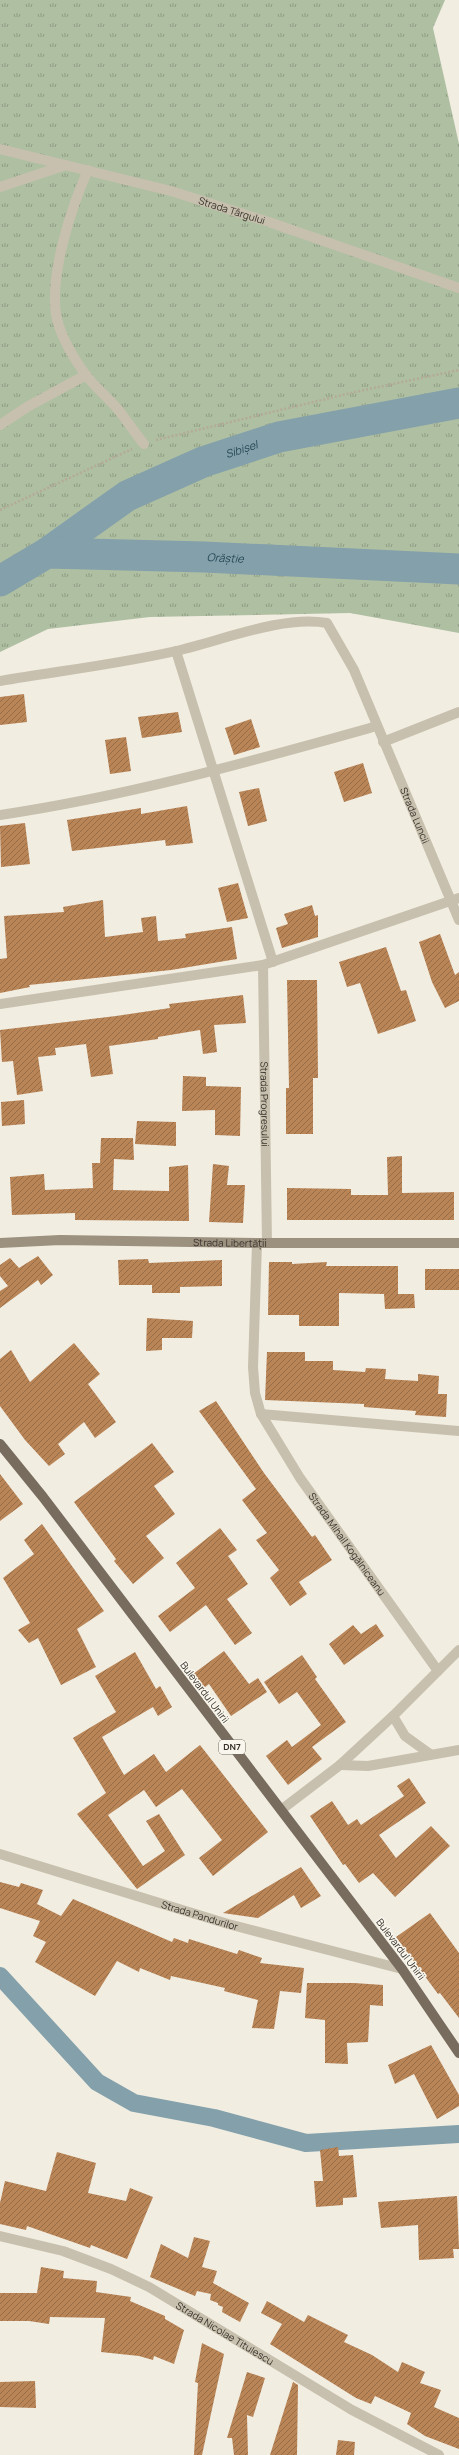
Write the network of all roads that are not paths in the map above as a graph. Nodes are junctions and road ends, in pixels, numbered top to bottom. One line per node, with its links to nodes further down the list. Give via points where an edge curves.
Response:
1 (0, 149): 2 (street, Strada Târgului)
2 (66, 165): 3 (street, Strada Târgului); 4 (street)
3 (88, 170): 5 (street, Strada Târgului, via 171,191 269,222); 6 (street, via 72,206 56,290 56,315 67,344)
4 (0, 187)
5 (459, 288)
6 (86, 375): 7 (street, via 27,406); 8 (street, via 116,407)
7 (0, 425)
8 (144, 444)
9 (176, 651): 10 (street); 12 (street, Strada Luncii, via 250,630 314,621 327,623 354,670); 14 (street)
10 (0, 681)
11 (459, 712): 13 (street)
12 (377, 726): 13 (street, Strada Luncii); 14 (street)
13 (383, 742): 16 (street, Strada Luncii)
14 (214, 772): 15 (street, via 120,794); 18 (street)
15 (0, 815)
16 (455, 900): 17 (street, Strada Luncii); 18 (street)
17 (459, 920)
18 (273, 962): 19 (street)
19 (263, 965): 20 (street); 22 (street, Strada Progresului)
20 (0, 1004)
21 (0, 1242): 22 (street, Strada Libertății, via 60,1240)
22 (262, 1243): 23 (street, Strada Libertății); 24 (street, Strada Mihail Kogălniceanu, via 253,1367 255,1392)
23 (459, 1243)
24 (261, 1414): 25 (street); 28 (street, Strada Mihail Kogălniceanu, via 300,1478)
25 (459, 1431)
26 (0, 1444): 33 (main road, Bulevardul Unirii / DN7, via 44,1497)
27 (459, 1650): 28 (street)
28 (438, 1671): 29 (street)
29 (393, 1716): 31 (street, via 406,1736); 32 (street)
30 (459, 1750): 31 (street)
31 (430, 1754): 32 (street, via 368,1766)
32 (340, 1765): 33 (street)
33 (281, 1810): 35 (main road, Bulevardul Unirii / DN7)
34 (0, 1854): 35 (street, Strada Pandurilor, via 228,1924)
35 (402, 1969): 36 (main road, Bulevardul Unirii / DN7)
36 (459, 2053)
37 (0, 2236): 38 (street, Strada Nicolae Titulescu, via 63,2251 149,2287 352,2410)
38 (440, 2455)

